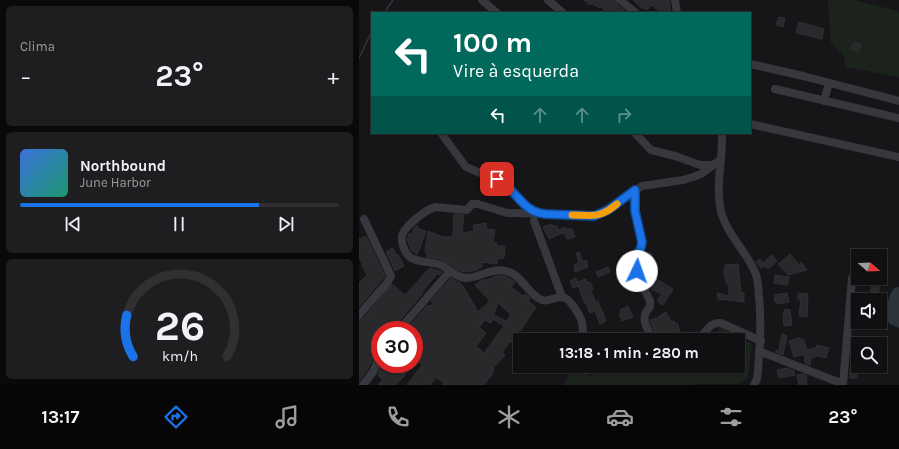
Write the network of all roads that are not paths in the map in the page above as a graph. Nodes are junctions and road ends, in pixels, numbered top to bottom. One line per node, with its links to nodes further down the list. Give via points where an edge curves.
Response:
1 (482, 0): 5 (street)
2 (548, 0): 6 (street)
3 (620, 0): 7 (street)
4 (675, 0): 8 (street)
5 (496, 12)
6 (562, 12)
7 (635, 12)
8 (677, 12)
9 (751, 64): 10 (street)
10 (829, 83): 12 (street); 13 (street)
11 (775, 89): 12 (street)
12 (824, 101): 14 (street)
13 (899, 101)
14 (899, 118)
15 (751, 124): 19 (street)
16 (442, 134): 23 (street, via 466,167 502,182 529,209)
17 (636, 134): 21 (street, via 651,150)
18 (722, 134): 20 (street)
19 (899, 157)
20 (720, 160): 21 (street); 36 (street, via 720,208 724,223 749,259 757,278)
21 (712, 165): 22 (street, via 693,177 674,182 648,184)
22 (635, 190): 23 (street, via 608,210 594,216); 32 (street, via 635,211 642,242 635,264 650,301 650,308 645,312 644,318)
23 (538, 213): 26 (street, via 507,213 478,204 472,204 467,210 431,208 403,232 402,240 411,258 438,264)
24 (364, 219): 29 (street, via 391,276)
25 (534, 221): 28 (street)
26 (450, 271): 28 (street, via 465,278 505,270 540,300 549,301); 30 (street)
27 (851, 285): 41 (street)
28 (561, 297): 31 (street, via 570,300 581,319)
29 (359, 316)
30 (407, 321)
31 (583, 333)
32 (649, 333)
33 (704, 333): 34 (street, via 716,322)
34 (743, 333)
35 (745, 334): 36 (street)
36 (761, 341): 37 (street)
37 (759, 351): 40 (street); 41 (street)
38 (372, 373): 39 (street)
39 (363, 385)
40 (755, 385)
41 (843, 385)

